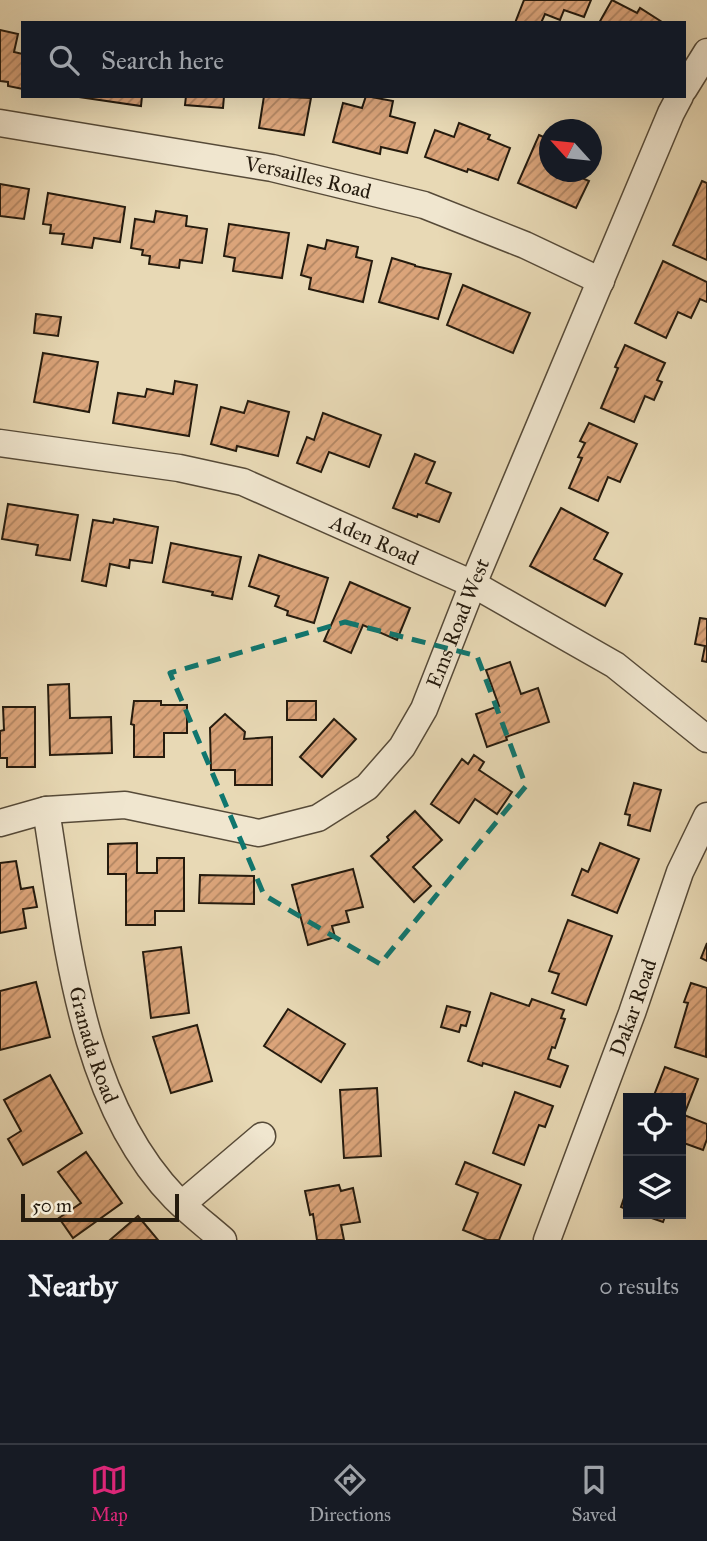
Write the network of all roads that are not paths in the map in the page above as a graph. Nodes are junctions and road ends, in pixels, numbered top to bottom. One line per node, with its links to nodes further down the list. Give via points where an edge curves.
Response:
1 (707, 52): 2 (street)
2 (686, 86)
3 (679, 98): 5 (street, Ems Road West)
4 (0, 123): 5 (street, Versailles Road, via 272,168 424,205)
5 (601, 281): 7 (street, Ems Road West)
6 (0, 443): 7 (street, Aden Road, via 179,468 243,482)
7 (473, 584): 8 (street, Aden Road, via 615,664); 9 (street, Ems Road West, via 424,709 402,747 367,787 318,818 259,833 125,804)
8 (707, 739)
9 (46, 810): 11 (street, Ems Road West); 13 (street, Granada Road, via 91,1052 143,1156)
10 (707, 816): 15 (street, Dakar Road, via 680,872)
11 (0, 823)
12 (262, 1136): 13 (street)
13 (182, 1204): 14 (street, Granada Road)
14 (223, 1240)
15 (547, 1240)

